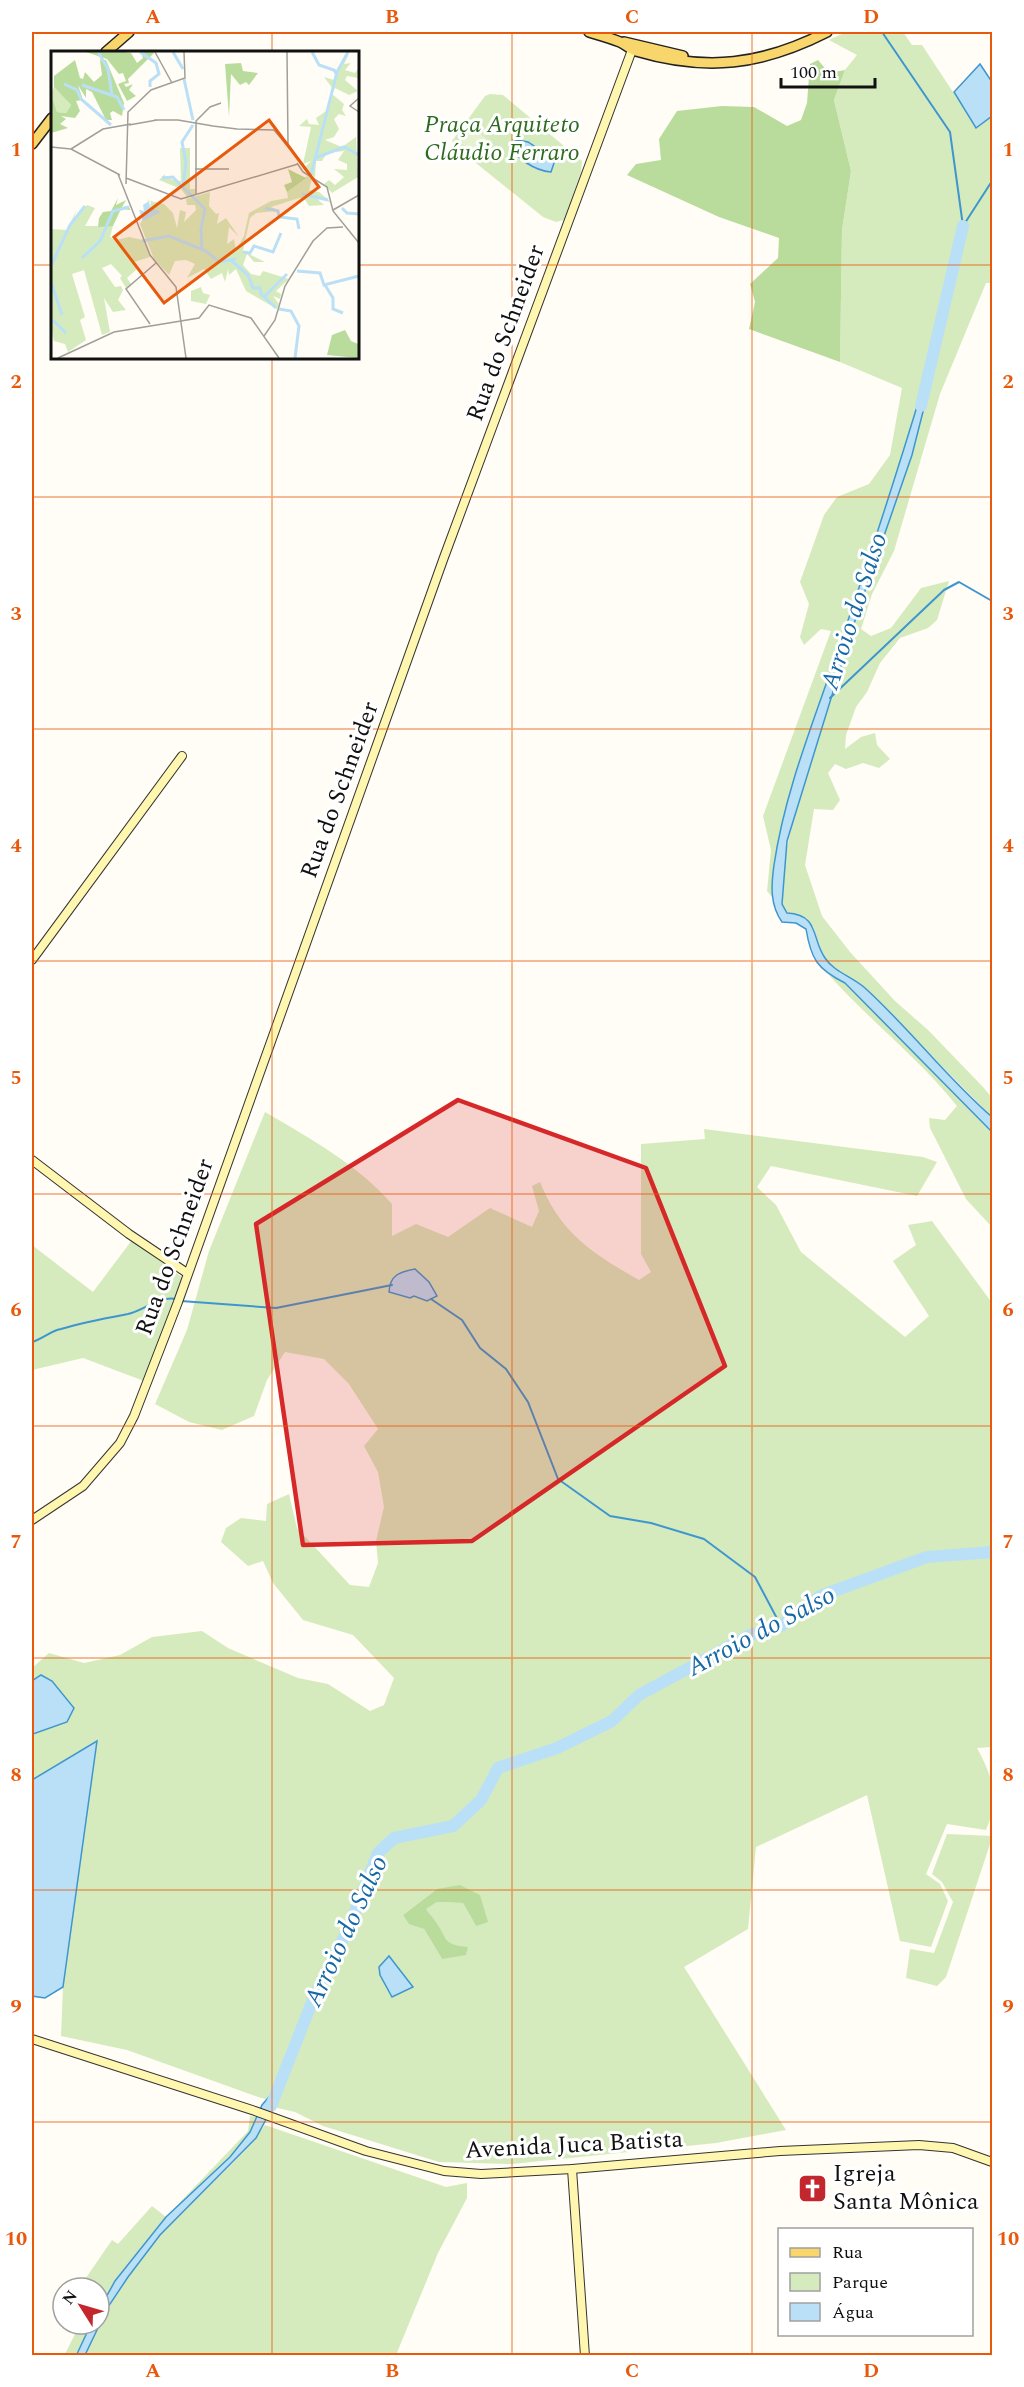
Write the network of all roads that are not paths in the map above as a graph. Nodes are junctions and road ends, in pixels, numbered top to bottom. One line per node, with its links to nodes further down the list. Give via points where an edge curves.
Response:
1 (129, 32): 7 (main road)
2 (589, 32): 4 (main road)
3 (827, 32): 8 (main road, via 792,50 762,58)
4 (622, 42): 5 (main road); 6 (main road)
5 (644, 46): 6 (street); 8 (main road)
6 (632, 50): 8 (main road, via 667,59); 14 (street, Rua do Schneider, via 443,560)
7 (107, 51)
8 (703, 62)
9 (51, 119): 10 (main road)
10 (32, 144)
11 (182, 756): 12 (street)
12 (32, 960)
13 (32, 1160): 14 (street)
14 (187, 1273): 15 (street, Rua do Schneider, via 134,1416 120,1443 83,1486)
15 (32, 1520)
16 (32, 2039): 18 (street, Avenida Juca Batista, via 366,2151 444,2171 481,2174)
17 (993, 2162): 18 (street, Avenida Juca Batista, via 953,2148 919,2145 780,2151)
18 (572, 2169): 19 (street)
19 (585, 2355)

